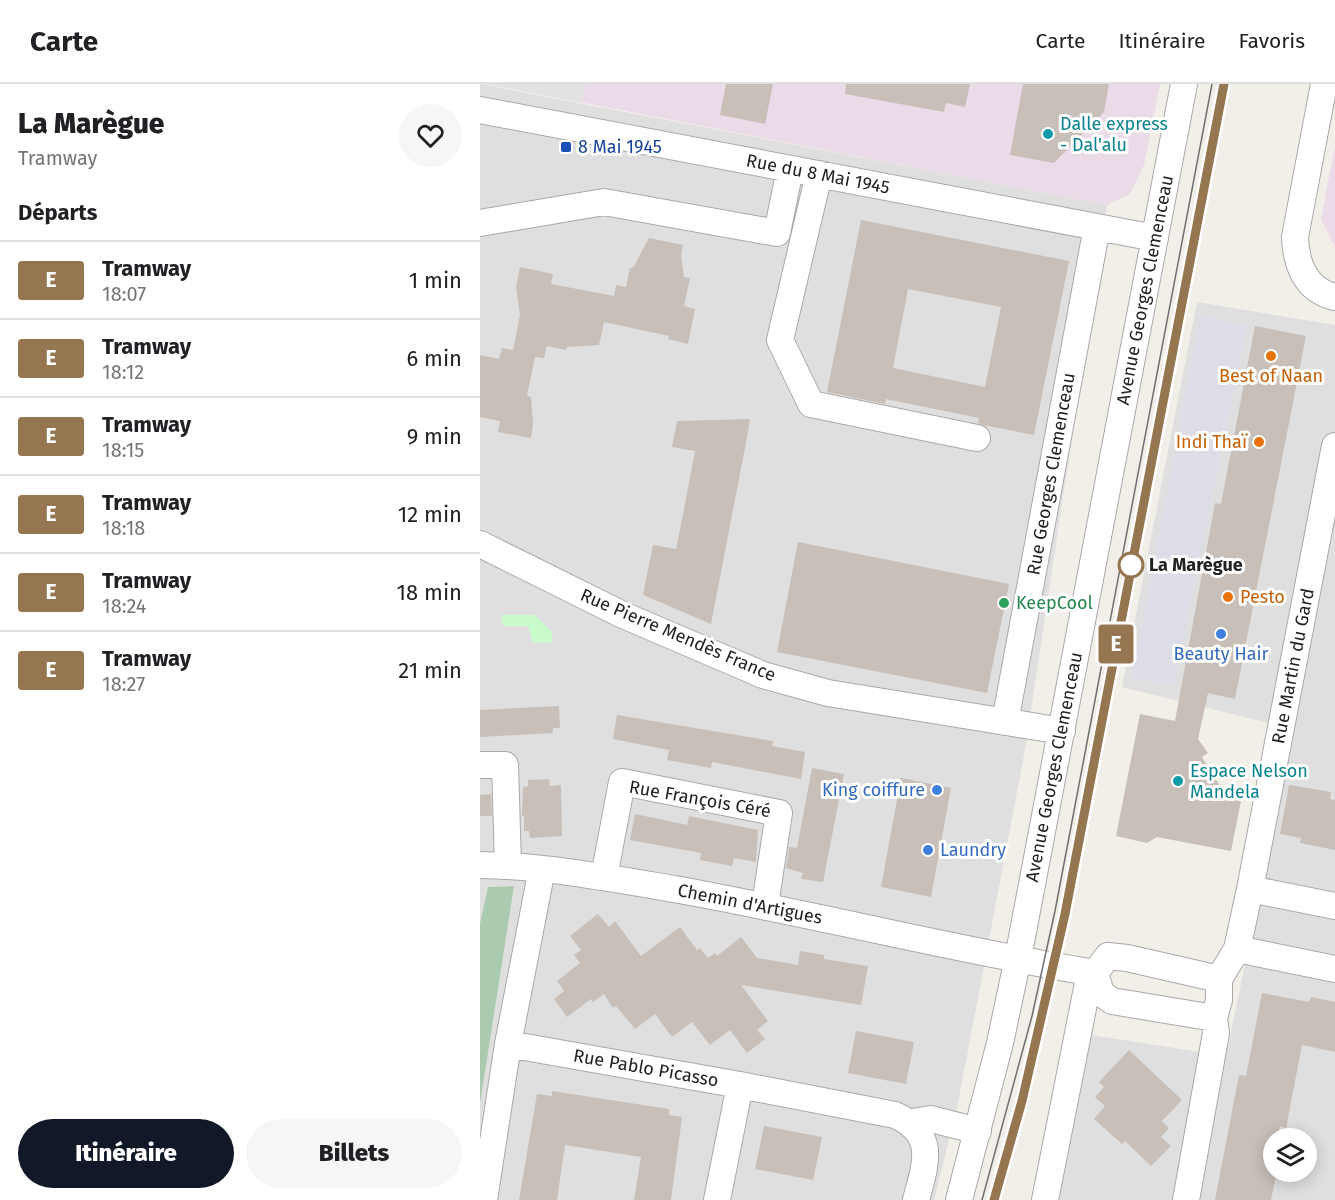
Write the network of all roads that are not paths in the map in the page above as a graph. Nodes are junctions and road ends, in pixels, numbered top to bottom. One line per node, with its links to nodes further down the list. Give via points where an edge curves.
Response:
1 (1184, 84): 8 (street, Avenue Georges Clemenceau)
2 (1324, 84): 9 (street, via 1295,237 1296,259 1306,280)
3 (480, 110): 4 (street, Rue du 8 Mai 1945)
4 (790, 169): 5 (street, Rue du 8 Mai 1945); 6 (street, via 777,233 604,202)
5 (819, 174): 7 (street, Rue du 8 Mai 1945); 10 (street, via 780,340 811,404)
6 (480, 222)
7 (1097, 227): 8 (street, Rue du 8 Mai 1945); 13 (street, Rue Georges Clemenceau)
8 (1155, 238): 14 (street, Avenue Georges Clemenceau)
9 (1335, 297)
10 (977, 438)
11 (1335, 446): 20 (street, Rue Martin du Gard)
12 (480, 544): 13 (street, Rue Pierre Mendès France, via 623,615 763,675 828,693)
13 (1005, 722): 14 (street, Rue Pierre Mendès France)
14 (1062, 731): 24 (street, Avenue Georges Clemenceau)
15 (480, 765): 17 (street, via 505,765)
16 (480, 865): 17 (street, Chemin d'Artigues)
17 (508, 865): 18 (street, Chemin d'Artigues)
18 (542, 869): 19 (street, Chemin d'Artigues); 29 (street)
19 (604, 877): 21 (street, Chemin d'Artigues); 21 (street, Rue François Céré, via 622,782 779,813)
20 (1250, 889): 22 (street); 23 (street, Rue Martin du Gard)
21 (765, 905): 24 (street, Chemin d'Artigues)
22 (1335, 906)
23 (1237, 949): 25 (street); 27 (street, Rue Martin du Gard)
24 (1018, 958): 26 (street, Chemin d'Artigues); 32 (street, Avenue Georges Clemenceau)
25 (1335, 969)
26 (1093, 973): 27 (street, via 1108,956); 28 (street, via 1101,993 1112,1001); 37 (street)
27 (1220, 979): 28 (street, Rue Martin du Gard)
28 (1214, 1018): 38 (street, Rue Martin du Gard, via 1216,1033)
29 (508, 1044): 30 (street, Rue Pablo Picasso); 33 (street)
30 (740, 1085): 31 (street, via 895,1114); 34 (street, Rue Pablo Picasso)
31 (912, 1122): 32 (street, via 931,1119); 35 (street, via 922,1136 926,1156)
32 (978, 1131): 36 (street, Avenue Georges Clemenceau)
33 (484, 1200)
34 (717, 1200)
35 (916, 1200)
36 (959, 1200)
37 (1045, 1200)
38 (1186, 1200)

